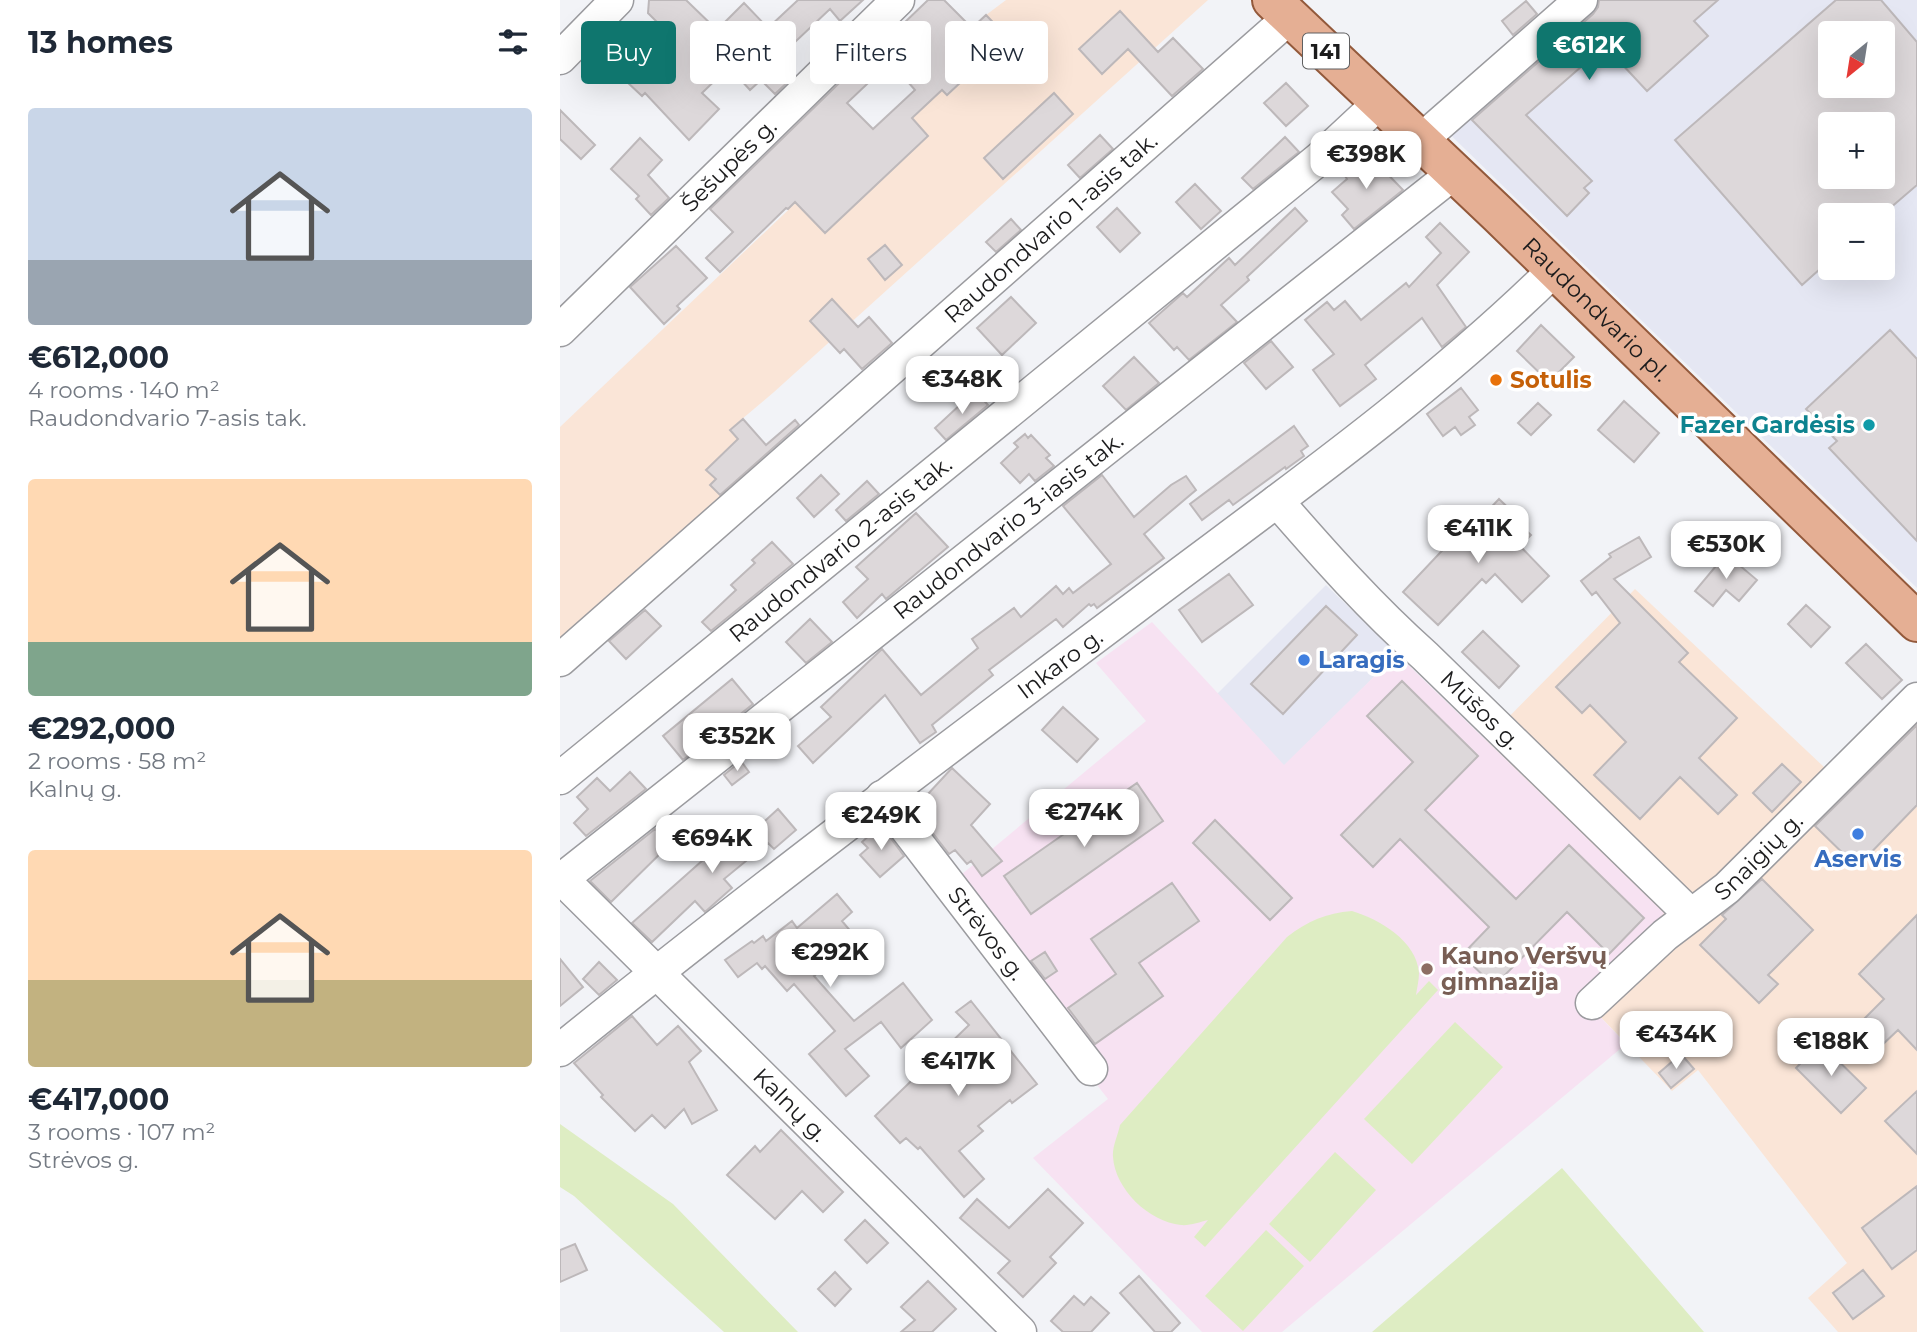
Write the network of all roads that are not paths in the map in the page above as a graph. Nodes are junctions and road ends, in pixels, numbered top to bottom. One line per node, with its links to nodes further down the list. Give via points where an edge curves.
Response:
1 (617, 0): 5 (street)
2 (898, 0): 10 (street, Šešupės g.)
3 (1581, 0): 7 (street)
4 (1281, 9): 6 (main road, Raudondvario pl. / 141); 13 (street, Raudondvario 1-asis tak.)
5 (560, 58)
6 (1379, 103): 7 (main road, Raudondvario pl. / 141); 15 (street, Raudondvario 2-asis tak., via 1320,158)
7 (1420, 141): 8 (main road, Raudondvario pl. / 141)
8 (1454, 173): 9 (main road, Raudondvario pl. / 141); 17 (street, Raudondvario 3-iasis tak.)
9 (1554, 270): 11 (street, Inkaro g., via 1459,358); 12 (main road, Raudondvario pl. / 141)
10 (560, 330)
11 (1277, 501): 16 (street, Inkaro g.); 18 (street, Mūšos g., via 1388,623)
12 (1917, 622)
13 (560, 660)
14 (1917, 699): 18 (street, Snaigių g., via 1727,888)
15 (560, 778)
16 (882, 797): 19 (street, Inkaro g.); 22 (street, Strėvos g.)
17 (561, 878): 19 (street, Kalnų g.)
18 (1690, 914): 20 (street, Snaigių g.)
19 (657, 972): 21 (street, Inkaro g.); 23 (street, Kalnų g.)
20 (1592, 1003)
21 (560, 1050)
22 (1091, 1069)
23 (1020, 1332)

